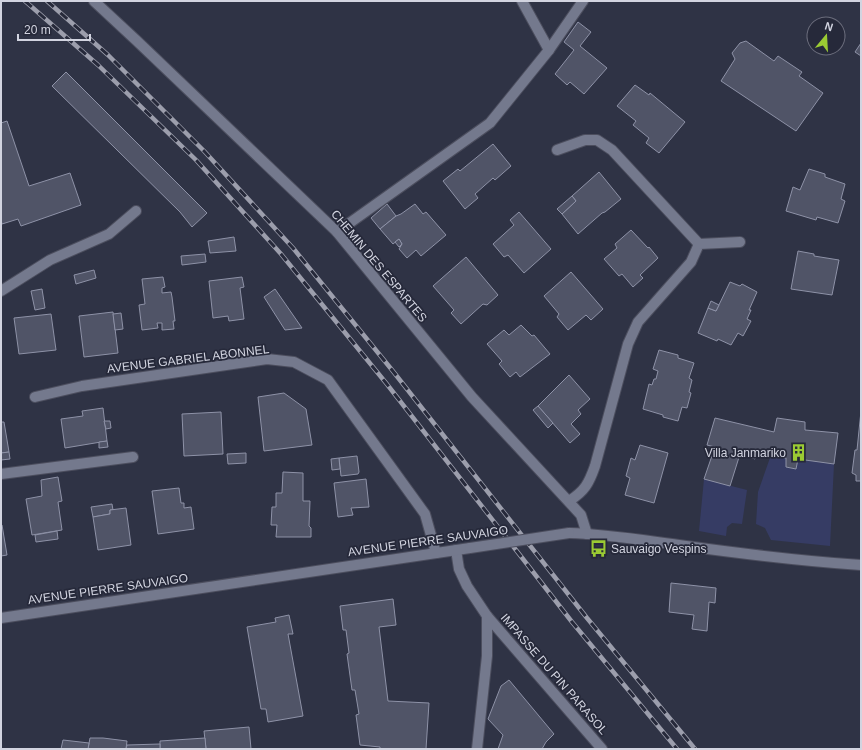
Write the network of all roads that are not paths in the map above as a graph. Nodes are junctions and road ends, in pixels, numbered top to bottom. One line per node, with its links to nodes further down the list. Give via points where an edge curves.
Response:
1 (94, 1): 7 (street, CHEMIN DES ESPARTES)
2 (522, 1): 4 (street)
3 (583, 1): 4 (street)
4 (549, 50): 7 (street, via 490,123)
5 (557, 150): 9 (street, via 585,140 597,140 612,150)
6 (136, 211): 10 (street, via 110,234 50,260)
7 (337, 232): 14 (street, CHEMIN DES ESPARTES, via 472,397)
8 (740, 242): 9 (street)
9 (699, 244): 14 (street, via 692,262 638,322 628,344 589,483 578,496)
10 (1, 291)
11 (35, 397): 17 (street, AVENUE GABRIEL ABONNEL, via 82,386 267,359 294,362 328,380 425,514)
12 (133, 457): 13 (street)
13 (1, 474)
14 (569, 501): 15 (street, CHEMIN DES ESPARTES, via 581,515)
15 (587, 534): 16 (street, AVENUE PIERRE SAUVAIGO, bridge, via 569,533); 18 (street, AVENUE PIERRE SAUVAIGO, via 774,558)
16 (456, 550): 17 (street, AVENUE PIERRE SAUVAIGO); 19 (street, IMPASSE DU PIN PARASOL, via 467,586)
17 (436, 553): 20 (street, AVENUE PIERRE SAUVAIGO)
18 (861, 565)
19 (487, 616): 21 (street, via 487,656); 22 (street, IMPASSE DU PIN PARASOL)
20 (1, 618)
21 (477, 749)
22 (602, 749)

